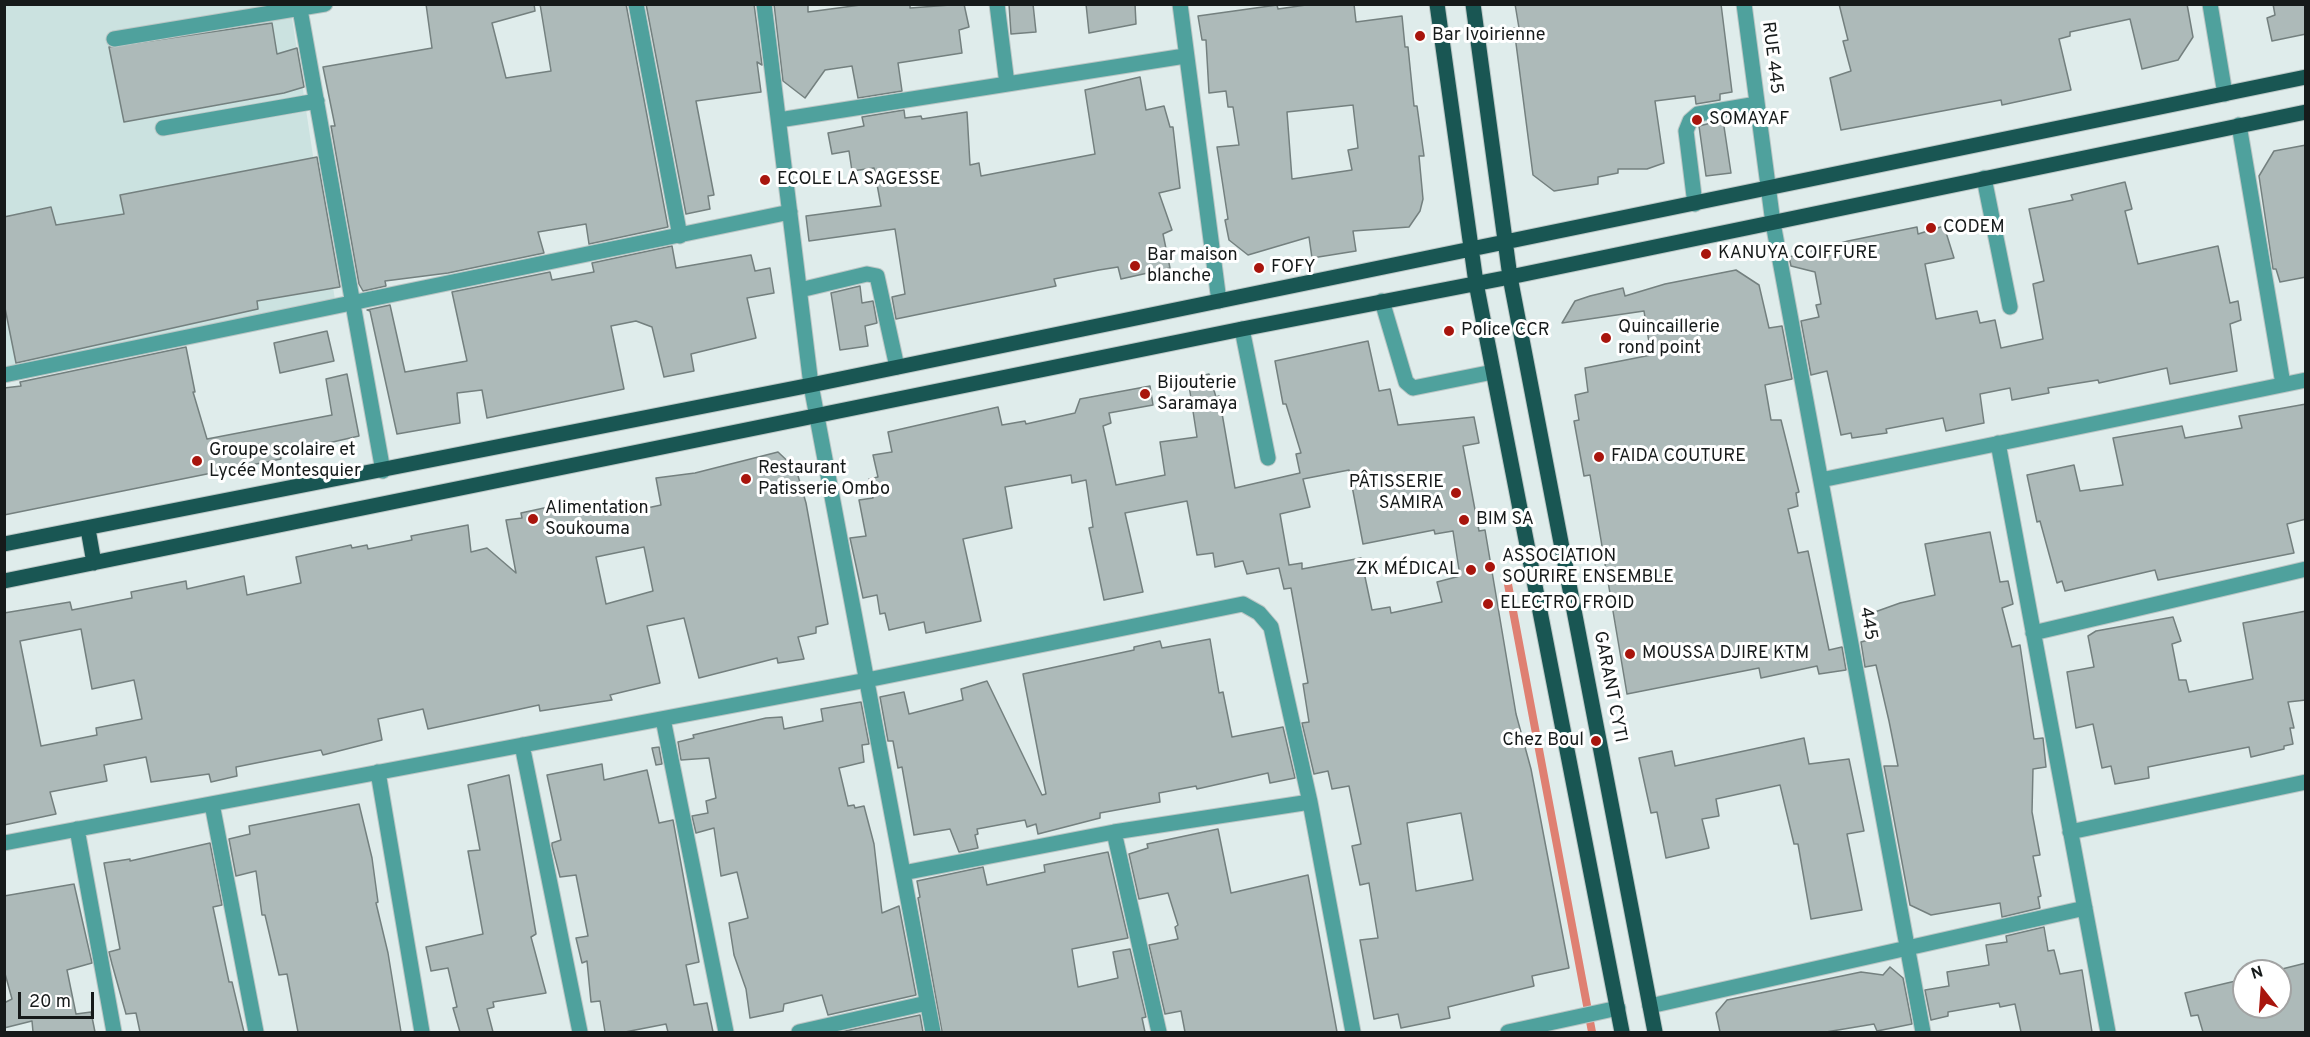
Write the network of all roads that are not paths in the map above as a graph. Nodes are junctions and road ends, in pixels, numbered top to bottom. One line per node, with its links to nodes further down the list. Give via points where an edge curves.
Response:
1 (325, 4): 10 (street)
2 (636, 4): 27 (street)
3 (764, 4): 19 (street)
4 (997, 4): 14 (street)
5 (1180, 4): 12 (street)
6 (1437, 4): 29 (main road)
7 (1473, 4): 28 (main road, GARANT CYTI)
8 (1744, 4): 17 (street, RUE 445)
9 (2210, 4): 15 (street)
10 (300, 6): 11 (street); 16 (street)
11 (114, 39)
12 (1185, 56): 14 (street); 35 (street)
13 (2306, 77): 15 (main road)
14 (1007, 84): 19 (street)
15 (2225, 94): 23 (main road)
16 (317, 101): 21 (street); 34 (street)
17 (1757, 104): 23 (street, RUE 445); 24 (street, via 1698,114 1690,121 1686,131)
18 (2306, 112): 20 (main road)
19 (779, 120): 25 (street)
20 (2239, 125): 22 (main road); 42 (street)
21 (163, 128)
22 (1984, 178): 26 (main road); 36 (street)
23 (1768, 188): 24 (main road); 26 (street, RUE 445)
24 (1695, 204): 28 (main road)
25 (790, 212): 27 (street); 32 (street)
26 (1773, 223): 30 (main road); 48 (street, 445)
27 (680, 236): 34 (street)
28 (1505, 243): 29 (main road); 30 (main road, GARANT CYTI)
29 (1470, 248): 31 (main road); 35 (main road)
30 (1510, 277): 31 (main road); 70 (main road, GARANT CYTI)
31 (1476, 283): 33 (main road); 39 (main road)
32 (800, 290): 38 (street, via 867,273 877,276); 43 (street)
33 (1382, 301): 37 (main road); 39 (street, via 1406,382 1413,388)
34 (352, 302): 40 (street); 47 (street)
35 (1219, 302): 38 (main road)
36 (2010, 307)
37 (1242, 329): 44 (main road); 46 (street)
38 (897, 367): 43 (main road)
39 (1493, 372): 71 (main road)
40 (4, 375)
41 (2306, 380): 42 (street)
42 (2283, 384): 45 (street)
43 (811, 385): 44 (street); 47 (main road)
44 (818, 416): 51 (main road); 55 (street)
45 (1998, 443): 48 (street); 54 (street)
46 (1268, 458)
47 (383, 471): 49 (main road)
48 (1821, 480): 68 (street, 445)
49 (88, 529): 50 (main road); 51 (main road)
50 (4, 544)
51 (94, 563): 53 (main road)
52 (2306, 569): 54 (street)
53 (4, 581)
54 (2033, 633): 64 (street)
55 (867, 680): 56 (street); 60 (street, via 1243,604 1259,613 1271,627); 66 (street)
56 (663, 719): 57 (street); 76 (street)
57 (522, 746): 58 (street); 75 (street)
58 (378, 772): 61 (street); 74 (street)
59 (2306, 782): 64 (street)
60 (1310, 802): 63 (street); 80 (street)
61 (212, 804): 62 (street); 73 (street)
62 (77, 830): 65 (street); 72 (street)
63 (1114, 832): 66 (street); 79 (street)
64 (2070, 832): 67 (street)
65 (4, 843)
66 (903, 873): 69 (street)
67 (2085, 909): 68 (street); 85 (street)
68 (1907, 948): 70 (street); 84 (street, 445)
69 (927, 1003): 77 (street); 78 (street)
70 (1650, 1006): 83 (main road, GARANT CYTI)
71 (1618, 1008): 81 (street); 82 (main road)
72 (114, 1032)
73 (256, 1032)
74 (422, 1032)
75 (580, 1032)
76 (726, 1032)
77 (799, 1032)
78 (933, 1032)
79 (1159, 1032)
80 (1353, 1032)
81 (1508, 1032)
82 (1622, 1032)
83 (1655, 1032)
84 (1923, 1032)
85 (2108, 1032)

